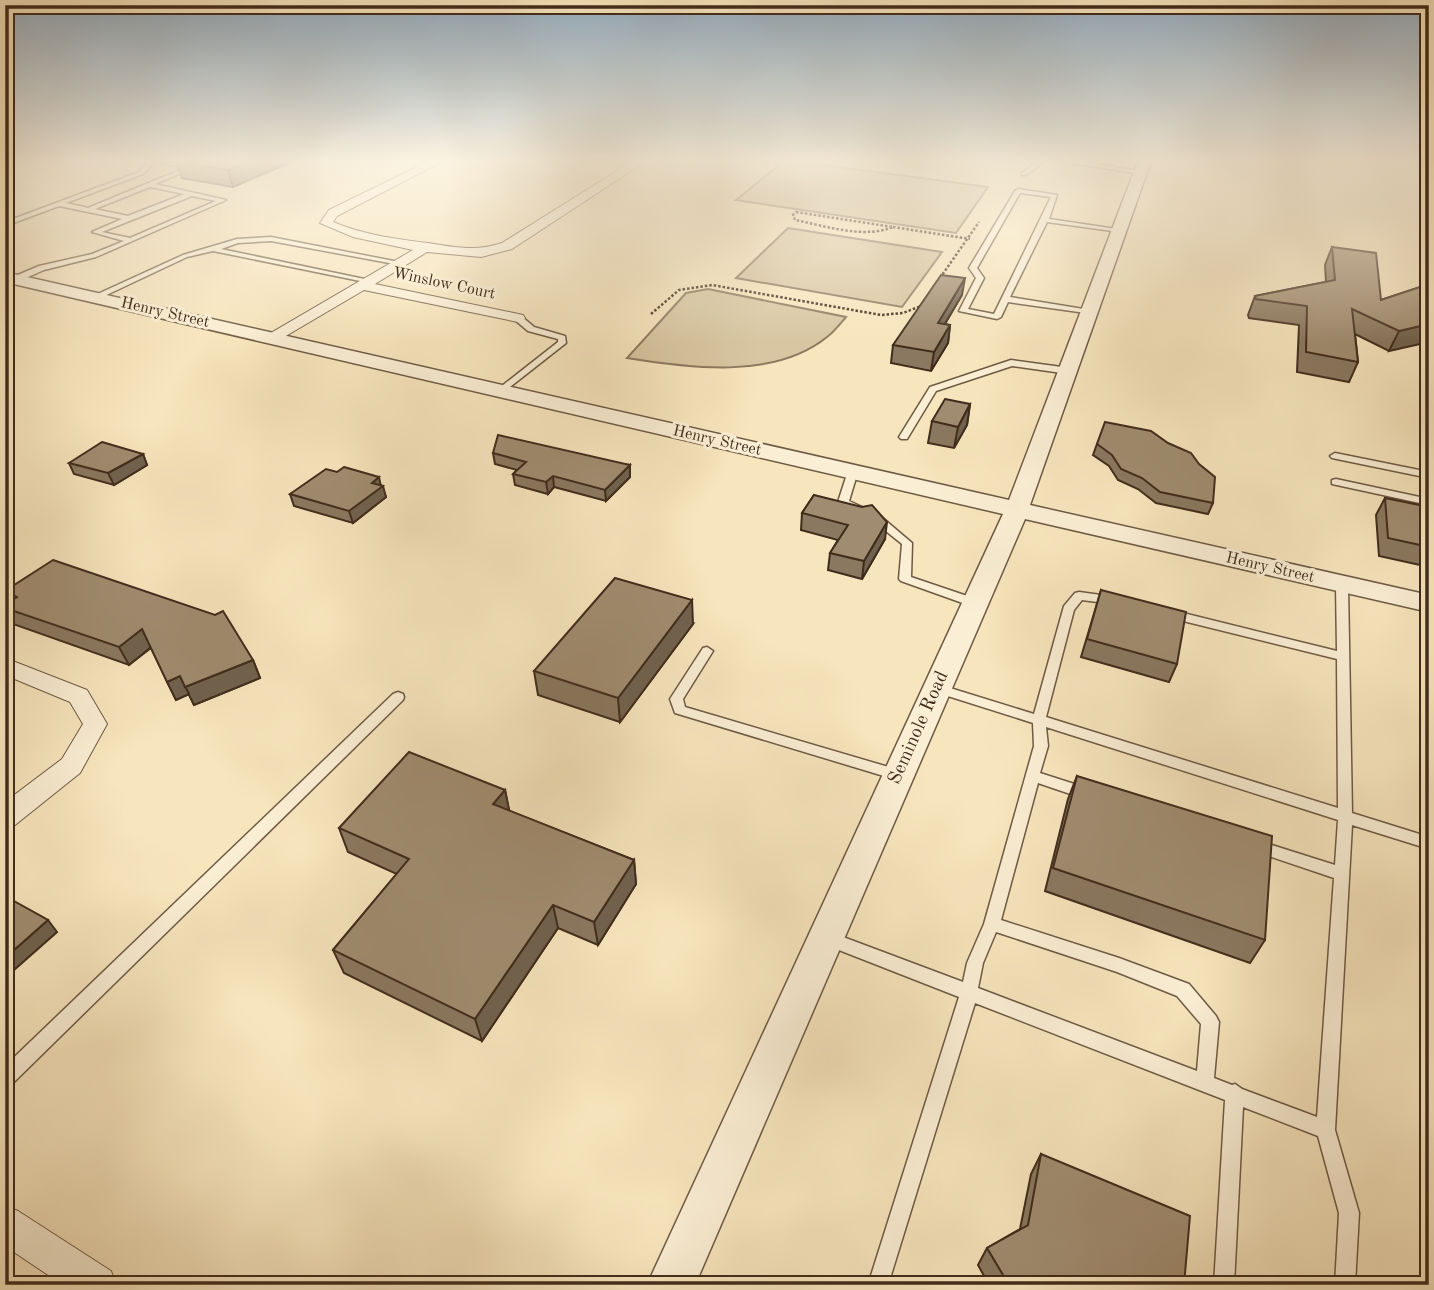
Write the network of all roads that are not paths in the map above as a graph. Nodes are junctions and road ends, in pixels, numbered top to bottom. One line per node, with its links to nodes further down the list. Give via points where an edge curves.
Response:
1 (121, 221): 10 (lane, via 95,232)
2 (174, 221): 10 (lane)
3 (327, 221): 11 (street, Winslow Court, via 341,231)
4 (546, 221): 11 (street, Winslow Court, via 507,246 480,253)
5 (1000, 221): 17 (lane, via 973,268 980,278 963,311 997,317)
6 (1044, 221): 17 (lane)
7 (1054, 221): 9 (lane)
8 (1123, 221): 9 (street, Seminole Road)
9 (1120, 230): 18 (street, Seminole Road)
10 (130, 240): 14 (lane, via 94,256)
11 (427, 247): 13 (street, Winslow Court)
12 (213, 250): 13 (lane, via 237,241 271,239); 15 (lane); 16 (lane, via 185,256)
13 (400, 264): 15 (street, Winslow Court)
14 (11, 278): 16 (street, Henry Street)
15 (366, 283): 19 (street, Winslow Court); 20 (street, Winslow Court)
16 (95, 297): 20 (street, Henry Street)
17 (1006, 299): 18 (lane)
18 (1090, 312): 21 (street, Seminole Road)
19 (518, 318): 22 (lane, via 531,329 562,338 562,343)
20 (274, 337): 22 (street, Henry Street)
21 (1069, 370): 23 (lane, via 1011,363 933,389); 29 (street, Seminole Road)
22 (501, 391): 25 (street, Henry Street)
23 (904, 437)
24 (1335, 456): 26 (lane)
25 (853, 471): 29 (street, Henry Street); 31 (lane, via 843,502 881,520 907,543 905,579)
26 (1429, 475)
27 (1336, 482): 28 (lane)
28 (1429, 502)
29 (1017, 509): 30 (street, Henry Street); 31 (street, Seminole Road)
30 (1342, 585): 33 (street, Henry Street); 36 (lane)
31 (975, 603): 38 (street, Seminole Road)
32 (1129, 604): 40 (lane, via 1079,596 1068,609)
33 (1429, 604)
34 (1156, 610): 36 (lane)
35 (707, 651): 41 (lane, via 676,699 680,710)
36 (1343, 657): 45 (lane)
37 (5, 666): 44 (street, via 79,696 95,724 71,766)
38 (937, 688): 40 (lane); 41 (street, Seminole Road)
39 (398, 697): 52 (lane)
40 (1039, 720): 42 (lane, via 1041,746); 45 (lane)
41 (898, 775): 50 (street, Seminole Road)
42 (1032, 776): 43 (lane); 49 (lane)
43 (1097, 796)
44 (5, 817)
45 (1345, 818): 47 (lane); 48 (lane)
46 (1238, 841): 48 (lane)
47 (1429, 843)
48 (1342, 874): 55 (lane)
49 (992, 924): 51 (lane, via 975,963); 53 (lane, via 1183,990 1210,1022)
50 (826, 937): 51 (lane); 58 (street, Seminole Road)
51 (969, 993): 53 (lane); 59 (lane)
52 (5, 1079)
53 (1205, 1081): 54 (lane)
54 (1235, 1093): 55 (lane); 60 (lane)
55 (1326, 1130): 61 (lane, via 1349,1213)
56 (5, 1224): 57 (street)
57 (97, 1285)
58 (671, 1285)
59 (878, 1285)
60 (1224, 1285)
61 (1345, 1285)

